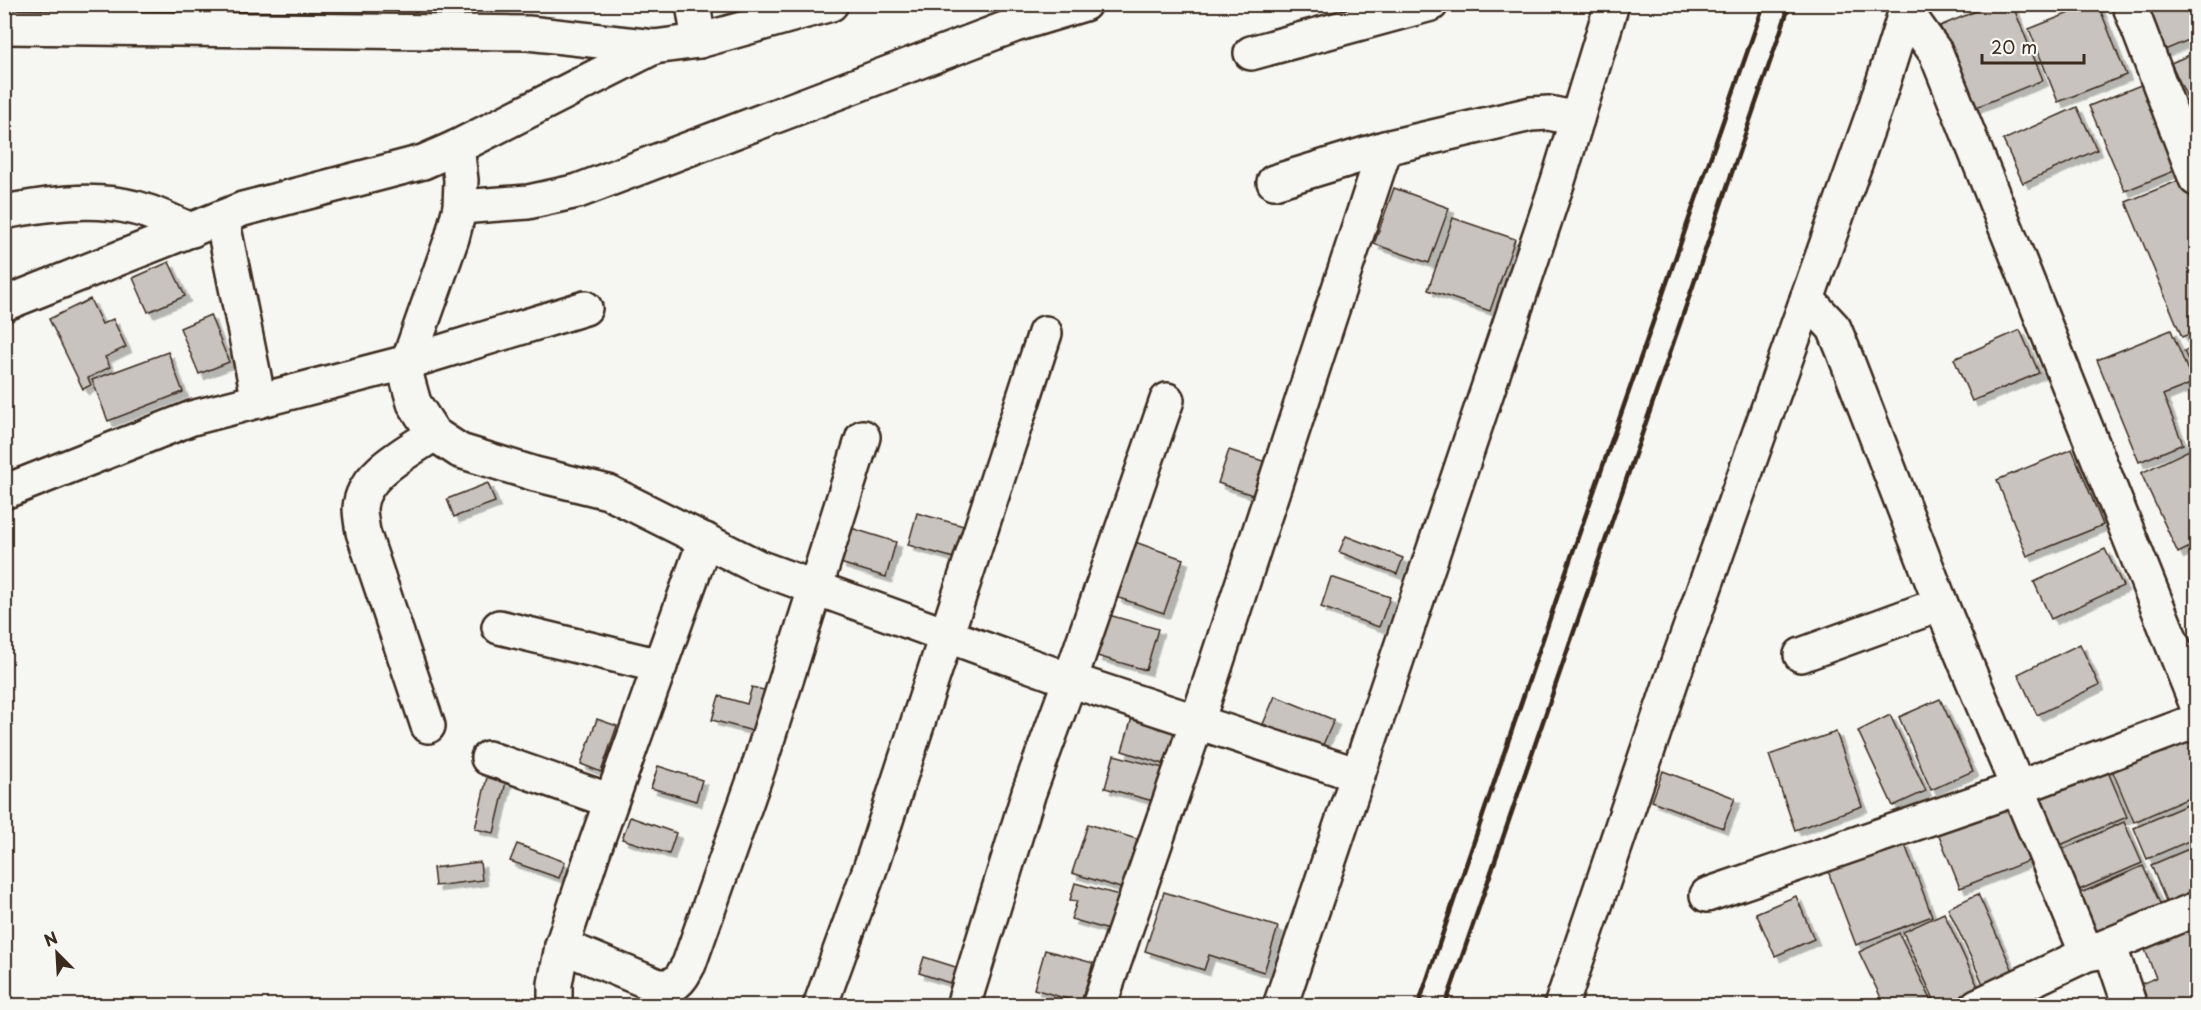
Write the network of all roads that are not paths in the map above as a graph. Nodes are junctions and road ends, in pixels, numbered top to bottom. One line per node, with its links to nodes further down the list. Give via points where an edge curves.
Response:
1 (693, 4): 10 (street)
2 (831, 4): 10 (street)
3 (1084, 4): 18 (street, via 1015,25 578,190 528,202)
4 (1431, 4): 12 (street)
5 (1612, 4): 13 (street)
6 (2129, 4): 16 (street)
7 (1907, 8): 22 (street); 40 (street, via 1936,53)
8 (528, 19): 9 (street); 11 (street)
9 (4, 27)
10 (699, 41): 11 (street)
11 (654, 47): 14 (street)
12 (1251, 53)
13 (1577, 118): 15 (street, via 1531,114); 45 (street)
14 (457, 147): 18 (street); 20 (street, via 423,162)
15 (1384, 148): 17 (street); 42 (street)
16 (2196, 178)
17 (1274, 182)
18 (460, 207): 26 (street)
19 (4, 212): 21 (street, via 93,202 135,208)
20 (222, 218): 21 (street); 28 (street)
21 (192, 230): 23 (street)
22 (1807, 299): 34 (street, via 1834,328); 57 (street, via 1679,657)
23 (4, 304)
24 (585, 308): 26 (street)
25 (1045, 333): 36 (street)
26 (408, 362): 28 (street); 29 (street, via 407,378 414,403)
27 (1167, 400): 39 (street)
28 (259, 401): 31 (street, via 192,418)
29 (434, 434): 32 (street, via 460,451 608,492); 43 (street, via 374,477 360,508 363,532)
30 (863, 437): 33 (street)
31 (4, 492)
32 (705, 540): 33 (street, via 758,567); 38 (street)
33 (816, 588): 36 (street); 50 (street, via 758,769 680,980 670,987 658,986)
34 (1941, 604): 37 (street); 46 (street)
35 (499, 627): 38 (street)
36 (946, 635): 39 (street); 53 (street, via 871,866)
37 (1801, 655)
38 (660, 666): 47 (street)
39 (1070, 680): 42 (street); 54 (street, via 1029,792)
40 (2196, 703)
41 (2196, 721): 46 (street)
42 (1197, 722): 45 (street); 55 (street)
43 (428, 726)
44 (488, 758): 47 (street)
45 (1358, 775): 56 (street)
46 (2018, 788): 48 (street); 51 (street)
47 (611, 801): 50 (street)
48 (1707, 895)
49 (2196, 909): 51 (street)
50 (562, 946): 52 (street)
51 (2087, 954): 58 (street); 59 (street, via 2112,950)
52 (555, 1005)
53 (820, 1005)
54 (963, 1005)
55 (1099, 1005)
56 (1280, 1005)
57 (1561, 1005)
58 (1977, 1005)
59 (2130, 1005)

